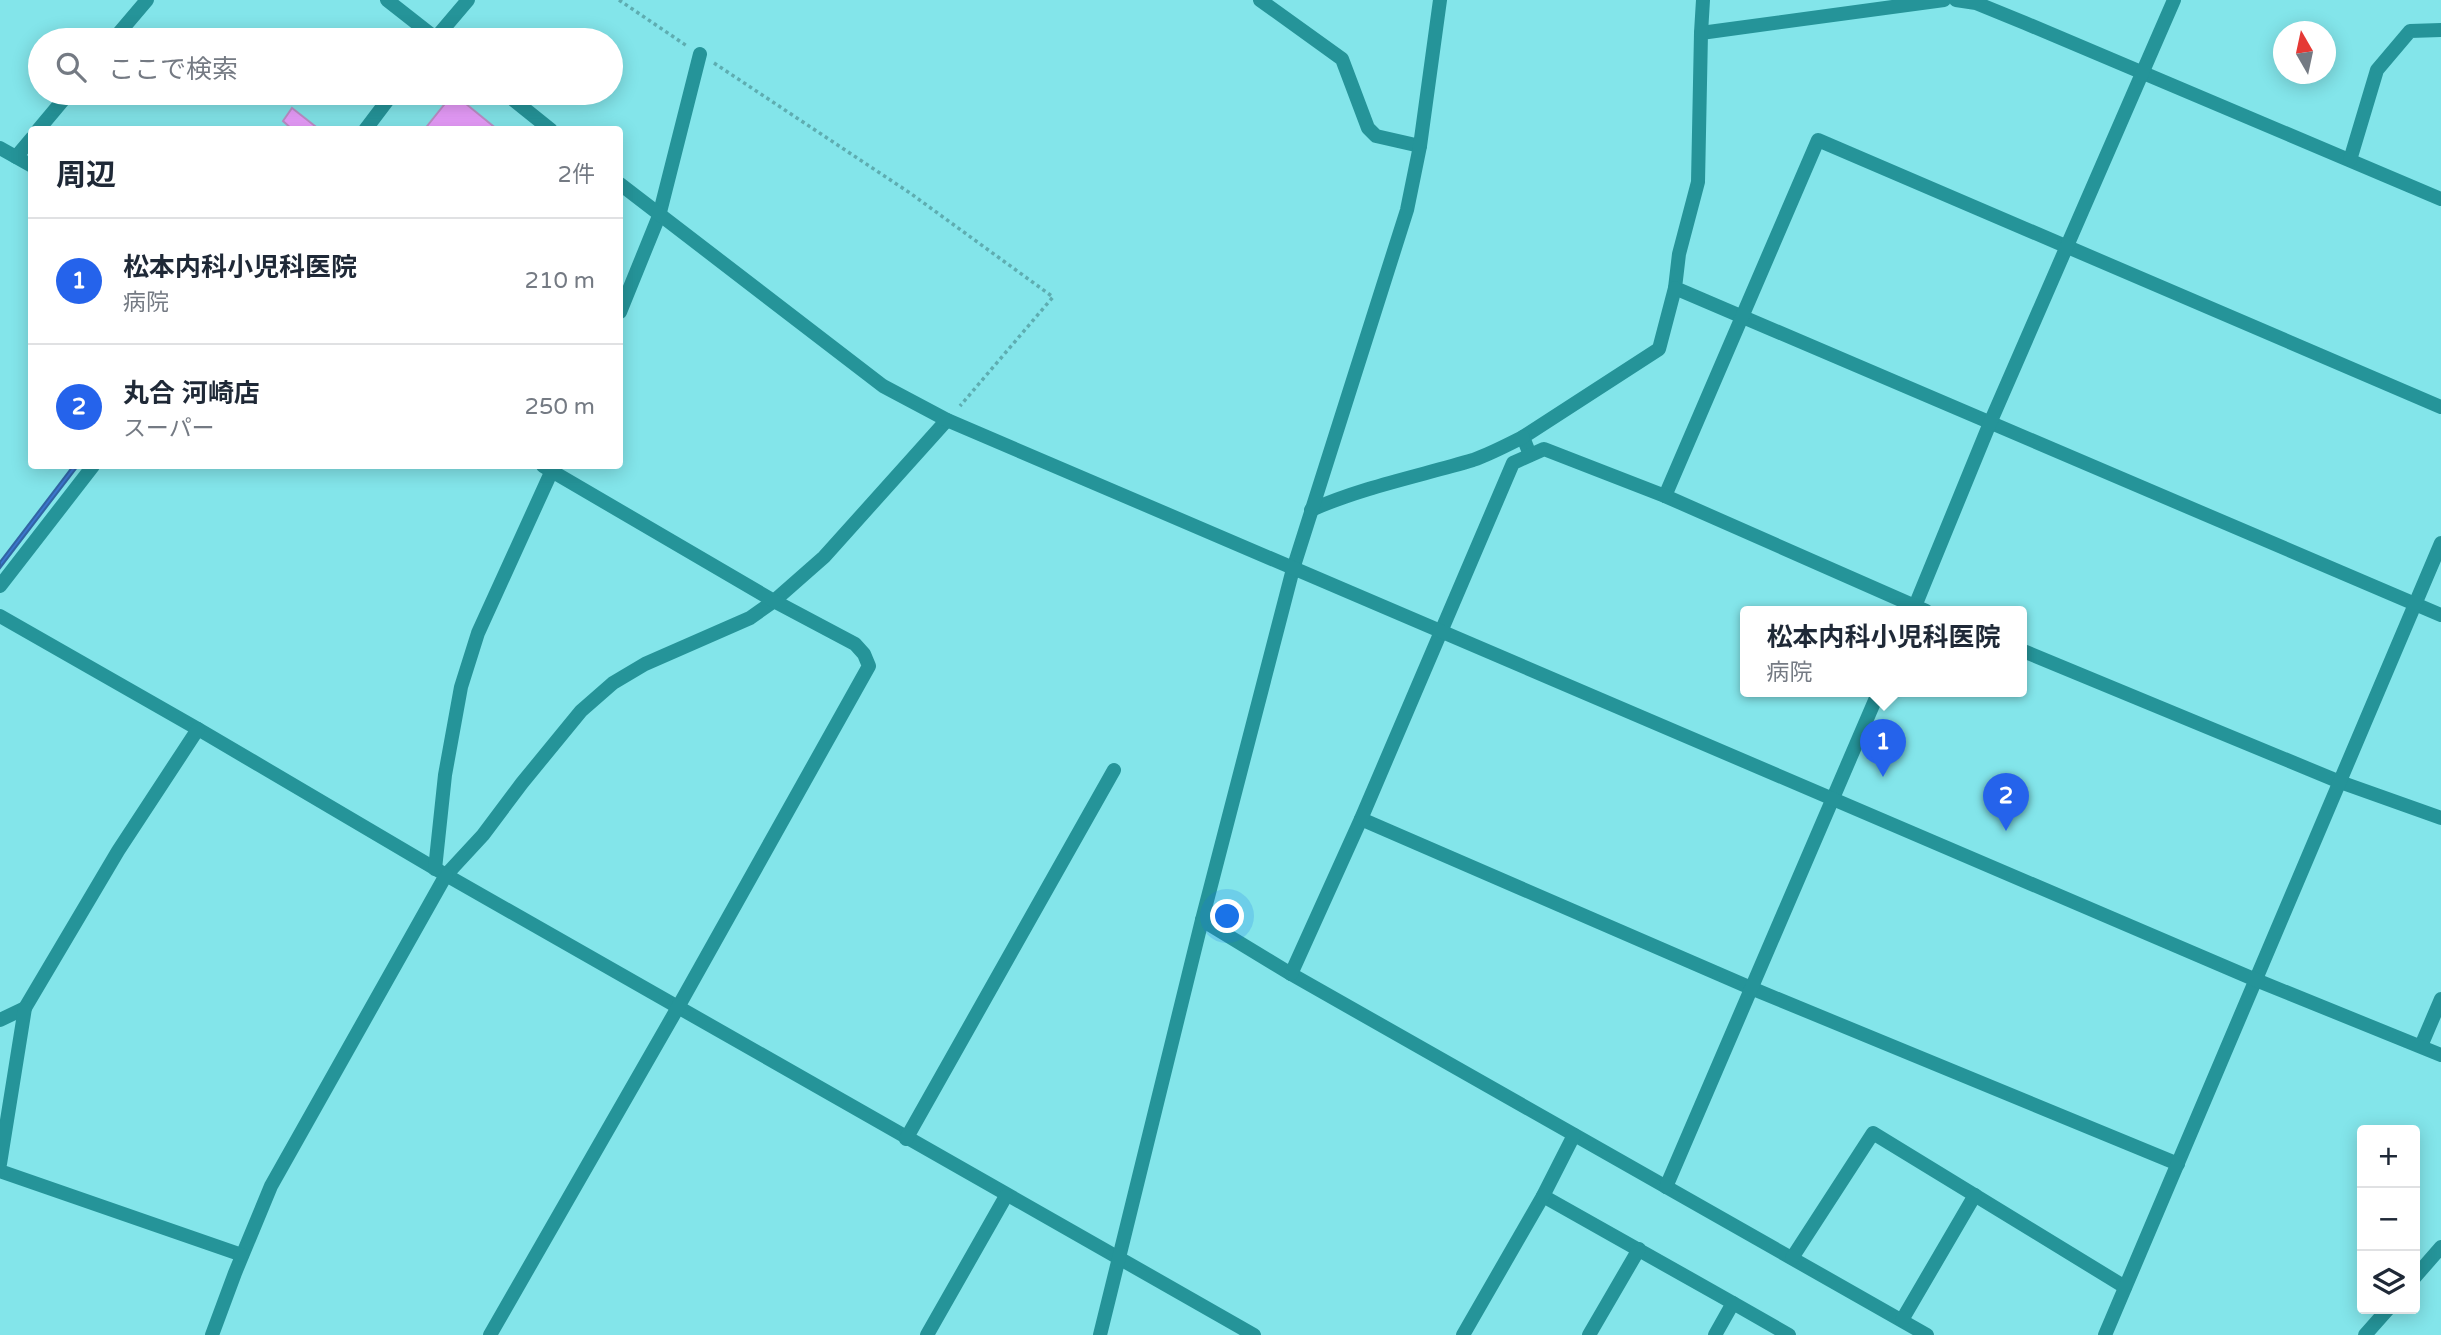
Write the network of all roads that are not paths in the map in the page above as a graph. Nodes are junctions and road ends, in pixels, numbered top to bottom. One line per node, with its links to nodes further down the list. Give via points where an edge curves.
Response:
1 (147, 0): 10 (street)
2 (387, 0): 11 (street)
3 (468, 0): 12 (street)
4 (1259, 0): 24 (street, via 1342,59 1367,128 1376,136)
5 (1440, 0): 24 (street)
6 (1703, 0): 14 (street)
7 (1944, 0): 14 (street)
8 (1956, 0): 16 (street, via 1976,3)
9 (2174, 0): 16 (street)
10 (123, 28)
11 (422, 28)
12 (445, 28)
13 (2441, 30): 27 (street, via 2410,31 2377,70)
14 (1701, 33): 33 (street, via 1698,182)
15 (700, 54): 31 (street)
16 (2143, 74): 27 (street); 32 (street)
17 (59, 105): 20 (street)
18 (384, 105): 21 (street)
19 (520, 105): 22 (street)
20 (41, 126)
21 (368, 126)
22 (546, 126)
23 (28, 143): 26 (street)
24 (1420, 146): 45 (street, via 1407,210)
25 (0, 148): 26 (street)
26 (16, 157): 28 (street)
27 (2350, 160): 30 (street)
28 (28, 164)
29 (623, 186): 31 (street)
30 (2441, 199)
31 (659, 216): 34 (street); 37 (street, via 883,386)
32 (2067, 247): 35 (street, via 1818,140); 36 (street); 38 (street)
33 (1675, 288): 35 (street); 39 (street, via 1659,349)
34 (623, 305)
35 (1742, 316): 38 (street); 44 (street)
36 (2441, 407)
37 (947, 420): 47 (street); 49 (street, via 824,557)
38 (1990, 423): 50 (street); 52 (street)
39 (1523, 437): 40 (street); 45 (street, via 1476,459 1360,491)
40 (1530, 455): 44 (street, via 1544,449); 55 (street, via 1513,463)
41 (91, 469): 48 (street)
42 (548, 469): 64 (street, via 478,633 461,687 445,775)
43 (552, 469): 49 (street)
44 (1665, 496): 51 (street)
45 (1311, 510): 47 (street)
46 (2441, 543): 50 (street)
47 (1293, 569): 55 (street); 65 (street)
48 (0, 586)
49 (775, 601): 64 (street, via 750,618 613,683 581,711 483,835); 71 (street, via 855,644 869,666)
50 (2417, 605): 54 (street); 60 (street)
51 (1911, 606)
52 (1919, 606)
53 (0, 615): 58 (street)
54 (2441, 615)
55 (1440, 631): 61 (street); 63 (street)
56 (2027, 652): 60 (street)
57 (1876, 697): 61 (street)
58 (198, 729): 64 (street); 70 (street, via 118,851)
59 (1114, 770): 76 (street)
60 (2340, 782): 62 (street); 67 (street)
61 (1834, 799): 67 (street); 68 (street)
62 (2441, 818)
63 (1361, 819): 66 (street); 68 (street)
64 (441, 872): 71 (street); 86 (street, via 271,1186)
65 (1202, 919): 66 (street); 87 (street)
66 (1291, 974): 75 (street)
67 (2256, 980): 73 (street); 78 (street)
68 (1751, 988): 78 (street); 80 (street)
69 (2441, 999): 73 (street)
70 (25, 1008): 72 (street); 77 (street)
71 (677, 1009): 76 (street); 95 (street)
72 (0, 1020)
73 (2421, 1046): 74 (street)
74 (2441, 1055)
75 (1574, 1135): 80 (street); 83 (street)
76 (906, 1139): 82 (street)
77 (0, 1164)
78 (2178, 1164): 90 (street)
79 (0, 1171): 86 (street)
80 (1666, 1187): 88 (street)
81 (1975, 1195): 88 (street, via 1873,1133); 90 (street); 93 (street)
82 (1006, 1196): 87 (street); 96 (street)
83 (1543, 1196): 85 (street); 99 (street)
84 (2441, 1247): 89 (street)
85 (1639, 1249): 91 (street); 100 (street)
86 (242, 1255): 94 (street)
87 (1119, 1258): 97 (street); 98 (street)
88 (1792, 1258): 93 (street)
89 (2420, 1271)
90 (2125, 1287): 104 (street)
91 (1733, 1303): 101 (street); 102 (street)
92 (2384, 1314): 105 (street)
93 (1902, 1320): 103 (street)
94 (212, 1335)
95 (489, 1335)
96 (927, 1335)
97 (1100, 1335)
98 (1254, 1335)
99 (1463, 1335)
100 (1589, 1335)
101 (1715, 1335)
102 (1789, 1335)
103 (1927, 1335)
104 (2105, 1335)
105 (2365, 1335)

